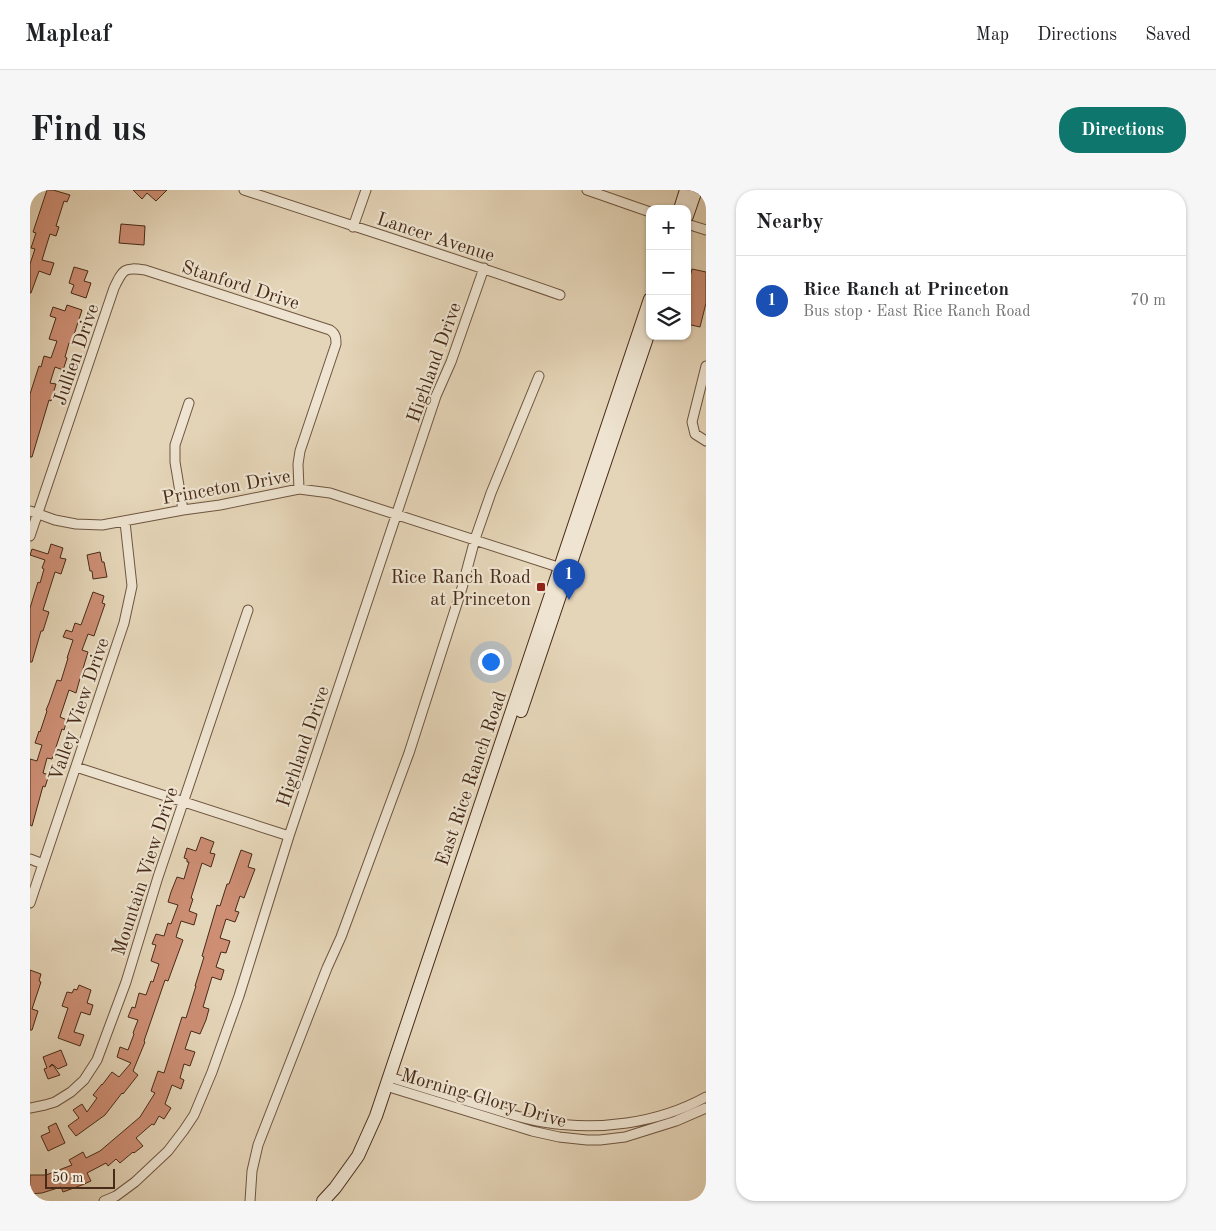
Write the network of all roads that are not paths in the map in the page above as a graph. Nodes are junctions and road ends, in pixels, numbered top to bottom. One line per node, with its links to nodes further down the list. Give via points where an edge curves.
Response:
1 (244, 190): 10 (street, Lancer Avenue)
2 (366, 190): 10 (street)
3 (587, 190): 8 (street)
4 (686, 190): 6 (main road)
5 (696, 190): 7 (main road)
6 (681, 205)
7 (691, 205)
8 (646, 211)
9 (691, 225): 11 (street)
10 (353, 227): 12 (street, Lancer Avenue)
11 (706, 230)
12 (484, 268): 14 (street, Lancer Avenue); 24 (street, Highland Drive, via 436,396)
13 (125, 270): 21 (street, Stanford Drive, via 145,270 334,333 336,344 300,451); 23 (street, Jullien Drive, via 114,288)
14 (560, 295)
15 (646, 312): 28 (main road, East Rice Ranch Road)
16 (646, 340): 28 (main road, East Rice Ranch Road)
17 (706, 369): 20 (street, via 692,422 695,434)
18 (539, 376): 27 (street, via 491,493)
19 (189, 403): 22 (street, via 175,445)
20 (706, 441)
21 (299, 489): 22 (street, Princeton Drive); 24 (street, Princeton Drive, via 330,492)
22 (183, 510): 25 (street, Princeton Drive)
23 (34, 512): 25 (street, Princeton Drive, via 76,524); 26 (street, Jullien Drive)
24 (397, 514): 27 (street, Princeton Drive); 32 (street, Highland Drive)
25 (125, 522): 30 (street, Valley View Drive, via 132,586 129,606)
26 (30, 536)
27 (476, 540): 28 (street, Princeton Drive); 45 (street, via 409,753 341,937 258,1145)
28 (564, 569): 36 (main road, East Rice Ranch Road, via 538,665)
29 (248, 610): 31 (street, Mountain View Drive)
30 (76, 767): 31 (street); 34 (street, Valley View Drive)
31 (184, 802): 32 (street); 38 (street, Mountain View Drive, via 126,982 97,1060 84,1080 71,1092 55,1102)
32 (289, 836): 44 (street, Highland Drive, via 230,1021 194,1115 151,1169 116,1196)
33 (30, 860): 34 (street)
34 (43, 864): 35 (street, Valley View Drive)
35 (30, 903)
36 (390, 1083): 40 (street, Morning Glory Drive, via 530,1120); 42 (street, Morning Glory Drive, via 532,1131); 46 (main road, East Rice Ranch Road, via 358,1156); 47 (main road, East Rice Ranch Road, via 382,1119 363,1160)
37 (706, 1097): 41 (street, Morning Glory Drive, via 652,1118)
38 (30, 1108)
39 (706, 1108): 43 (street, Morning Glory Drive, via 636,1133)
40 (574, 1125): 41 (street, Morning Glory Drive); 42 (street, Morning Glory Drive, via 570,1132)
41 (592, 1125): 43 (street, Morning Glory Drive, via 595,1134)
42 (573, 1139): 43 (street, Morning Glory Drive)
43 (591, 1140)
44 (104, 1201)
45 (250, 1201)
46 (323, 1201)
47 (332, 1201)

